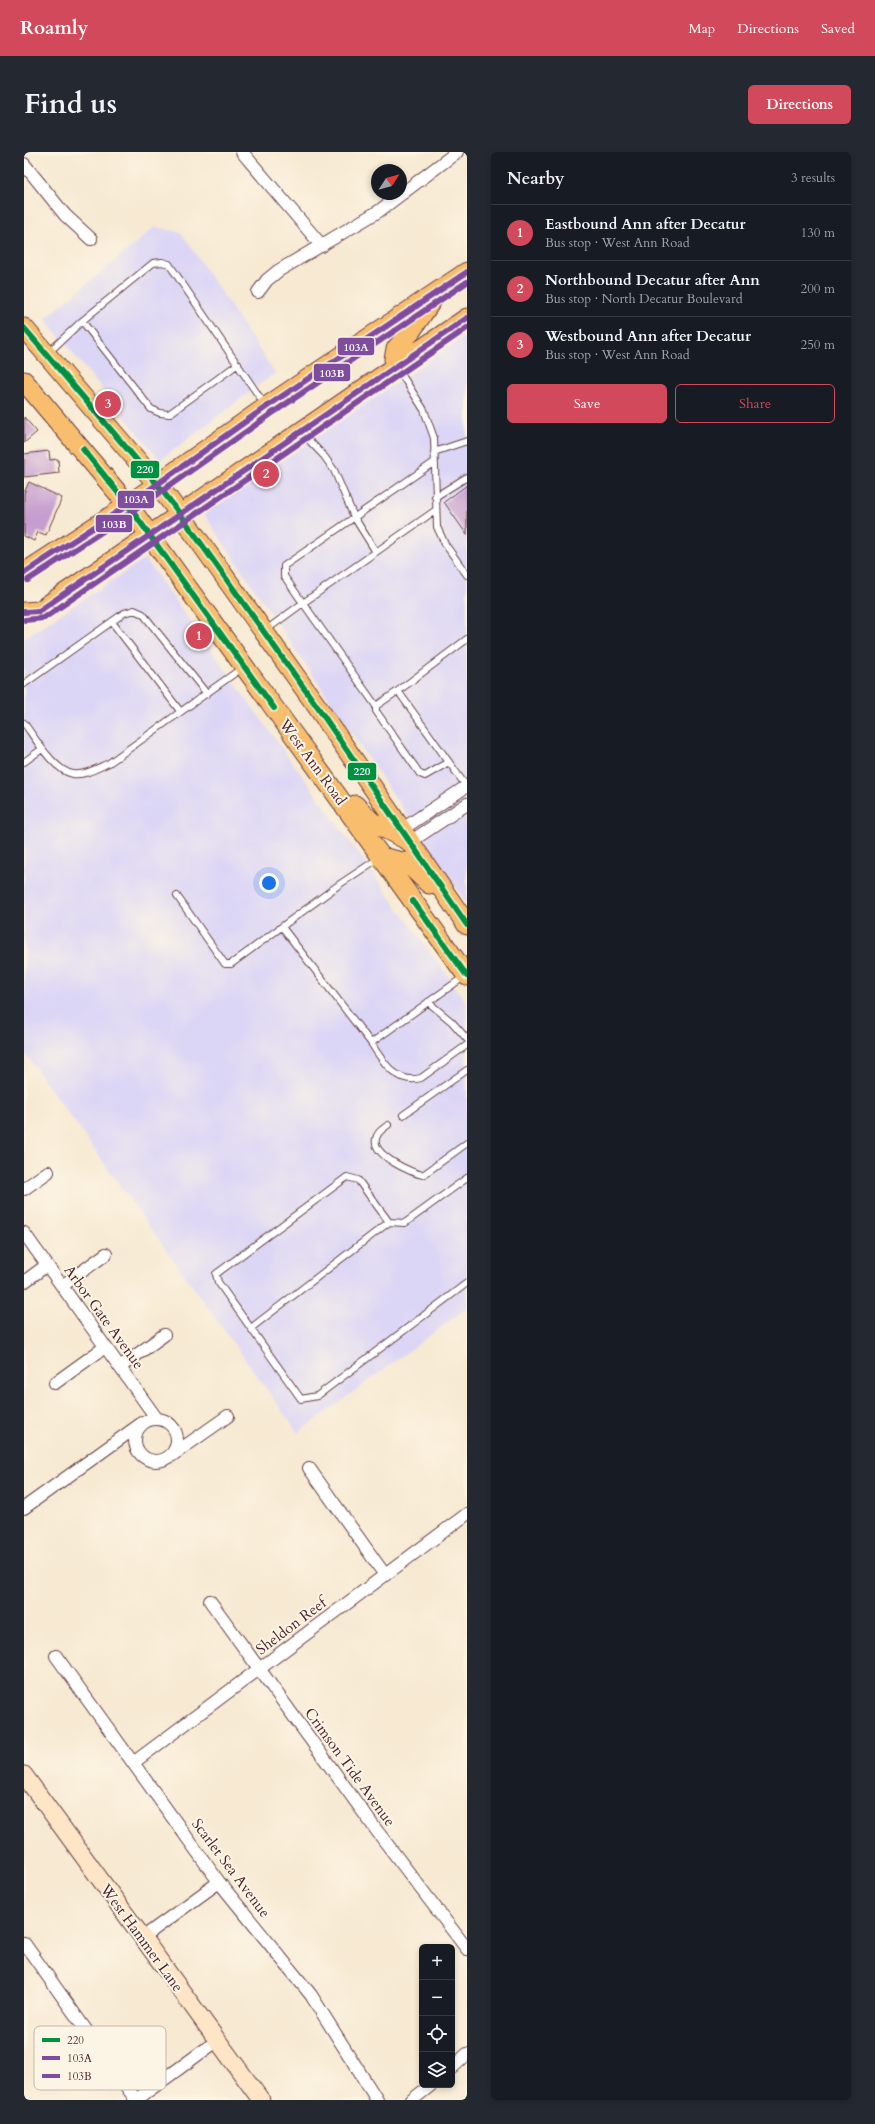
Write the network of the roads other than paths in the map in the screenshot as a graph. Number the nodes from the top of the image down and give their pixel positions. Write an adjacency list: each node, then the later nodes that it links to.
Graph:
1 (242, 152): 5 (street)
2 (457, 152): 5 (street)
3 (24, 164): 4 (street)
4 (91, 239)
5 (322, 246): 8 (street)
6 (467, 272): 7 (main road)
7 (439, 291): 14 (main road); 16 (main road)
8 (258, 292)
9 (467, 318): 14 (main road)
10 (82, 321): 12 (lane); 13 (lane); 13 (lane)
11 (24, 328): 12 (main road)
12 (47, 354): 22 (main road)
13 (238, 364): 16 (lane)
14 (397, 367): 17 (main road); 19 (lane)
15 (24, 381): 24 (main road, West Ann Road)
16 (266, 407): 22 (main road)
17 (302, 432): 26 (main road); 27 (lane)
18 (467, 441): 19 (lane)
19 (434, 452): 20 (lane)
20 (433, 463): 23 (lane); 27 (lane)
21 (467, 477): 23 (lane)
22 (158, 485): 24 (main road); 26 (main road)
23 (435, 497): 25 (lane)
24 (128, 505): 28 (main road, West Ann Road); 30 (main road)
25 (436, 510): 29 (lane); 31 (lane)
26 (180, 514): 28 (main road); 35 (main road)
27 (354, 517): 29 (lane); 32 (lane)
28 (150, 535): 33 (main road); 37 (main road, West Ann Road)
29 (376, 552): 32 (lane)
30 (24, 573)
31 (467, 575)
32 (303, 603): 35 (lane); 41 (lane)
33 (24, 612)
34 (112, 622): 38 (lane); 40 (lane); 42 (lane)
35 (264, 631): 50 (main road)
36 (467, 639): 39 (lane)
37 (244, 666): 40 (lane); 47 (main road, West Ann Road)
38 (24, 684)
39 (398, 691): 41 (lane); 46 (lane)
40 (207, 694): 42 (lane)
41 (376, 706): 46 (lane)
42 (180, 711): 44 (lane)
43 (24, 723): 44 (lane)
44 (42, 749): 45 (lane)
45 (24, 762)
46 (449, 762): 48 (lane)
47 (318, 769): 50 (main road); 51 (main road, West Ann Road)
48 (467, 786): 50 (street)
49 (467, 804): 50 (street)
50 (406, 836): 53 (main road)
51 (381, 857): 53 (main road); 54 (lane); 55 (main road, West Ann Road)
52 (177, 896): 54 (lane)
53 (463, 919)
54 (282, 927): 58 (lane)
55 (467, 976): 56 (lane)
56 (428, 1002): 57 (lane); 58 (lane)
57 (467, 1039)
58 (371, 1044): 59 (lane)
59 (467, 1045)
60 (467, 1070): 61 (lane)
61 (403, 1115)
62 (388, 1125): 63 (lane)
63 (467, 1143)
64 (48, 1172): 66 (street)
65 (467, 1178): 67 (lane)
66 (24, 1189)
67 (390, 1222): 74 (lane); 74 (lane)
68 (24, 1234): 70 (street, Arbor Gate Avenue)
69 (106, 1254): 73 (street)
70 (47, 1265): 71 (street); 73 (street, Arbor Gate Avenue)
71 (24, 1282)
72 (467, 1283): 74 (lane)
73 (62, 1286): 76 (street, Arbor Gate Avenue)
74 (251, 1328)
75 (164, 1335): 77 (street)
76 (105, 1347): 77 (street, Arbor Gate Avenue); 78 (street)
77 (120, 1367): 80 (street, Arbor Gate Avenue)
78 (55, 1383)
79 (228, 1416): 82 (street)
80 (157, 1419): 81 (street); 82 (street)
81 (142, 1423): 82 (street); 84 (street)
82 (169, 1458)
83 (309, 1468): 86 (street)
84 (24, 1508)
85 (467, 1514): 86 (street, Sheldon Reef)
86 (385, 1575): 89 (street, Sheldon Reef)
87 (210, 1601): 89 (street, Crimson Tide Avenue)
88 (56, 1656): 90 (street, Scarlet Sea Avenue)
89 (260, 1669): 90 (street, Sheldon Reef); 95 (street, Crimson Tide Avenue)
90 (133, 1763): 92 (street, Scarlet Sea Avenue)
91 (24, 1775): 93 (street, West Hammer Lane)
92 (219, 1882): 93 (street); 106 (street, Scarlet Sea Avenue)
93 (142, 1938): 97 (street, West Hammer Lane)
94 (24, 1942): 96 (street)
95 (467, 1949)
96 (84, 2026)
97 (218, 2040): 100 (street); 105 (street, West Hammer Lane)
98 (467, 2054): 99 (street)
99 (455, 2065)
100 (166, 2078)
101 (427, 2088): 107 (street)
102 (129, 2090): 104 (street)
103 (150, 2090): 104 (street)
104 (136, 2100)
105 (261, 2100)
106 (377, 2100)
107 (412, 2100)

